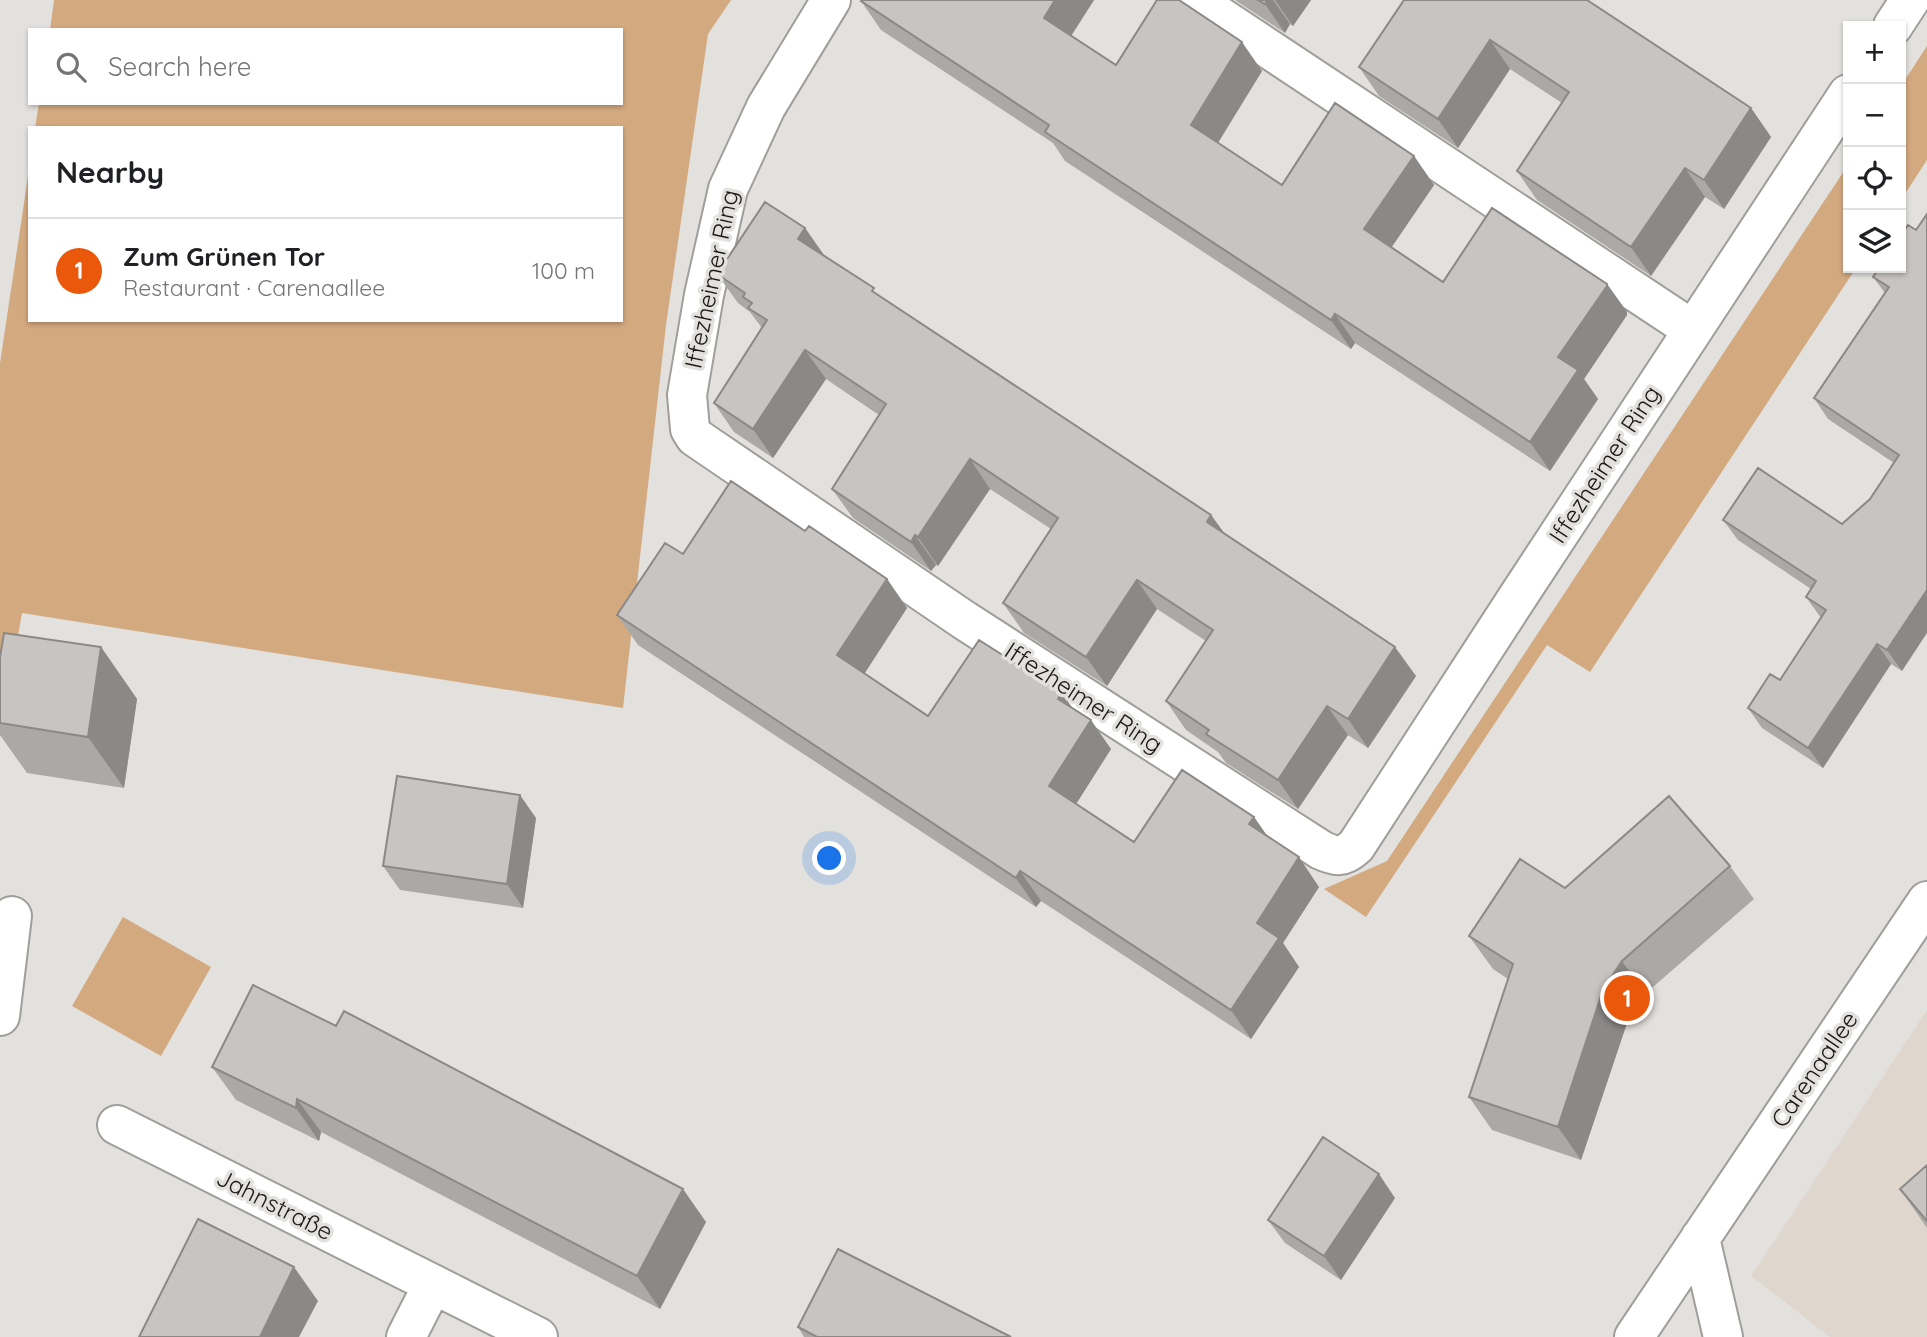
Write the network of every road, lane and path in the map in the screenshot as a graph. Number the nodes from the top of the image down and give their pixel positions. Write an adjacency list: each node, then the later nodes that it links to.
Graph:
1 (831, 0): 6 (street, Iffezheimer Ring)
2 (1195, 0): 6 (street)
3 (1910, 0): 4 (street)
4 (1896, 21)
5 (1843, 102): 6 (street, Iffezheimer Ring)
6 (1693, 330)
7 (1927, 901): 11 (street, Carenaallee)
8 (12, 916): 9 (street)
9 (0, 1016)
10 (117, 1125): 12 (street, Jahnstraße)
11 (1700, 1238): 15 (street, Carenaallee); 16 (street)
12 (433, 1284): 13 (street); 14 (street, Jahnstraße)
13 (406, 1337)
14 (538, 1337)
15 (1634, 1337)
16 (1723, 1337)

